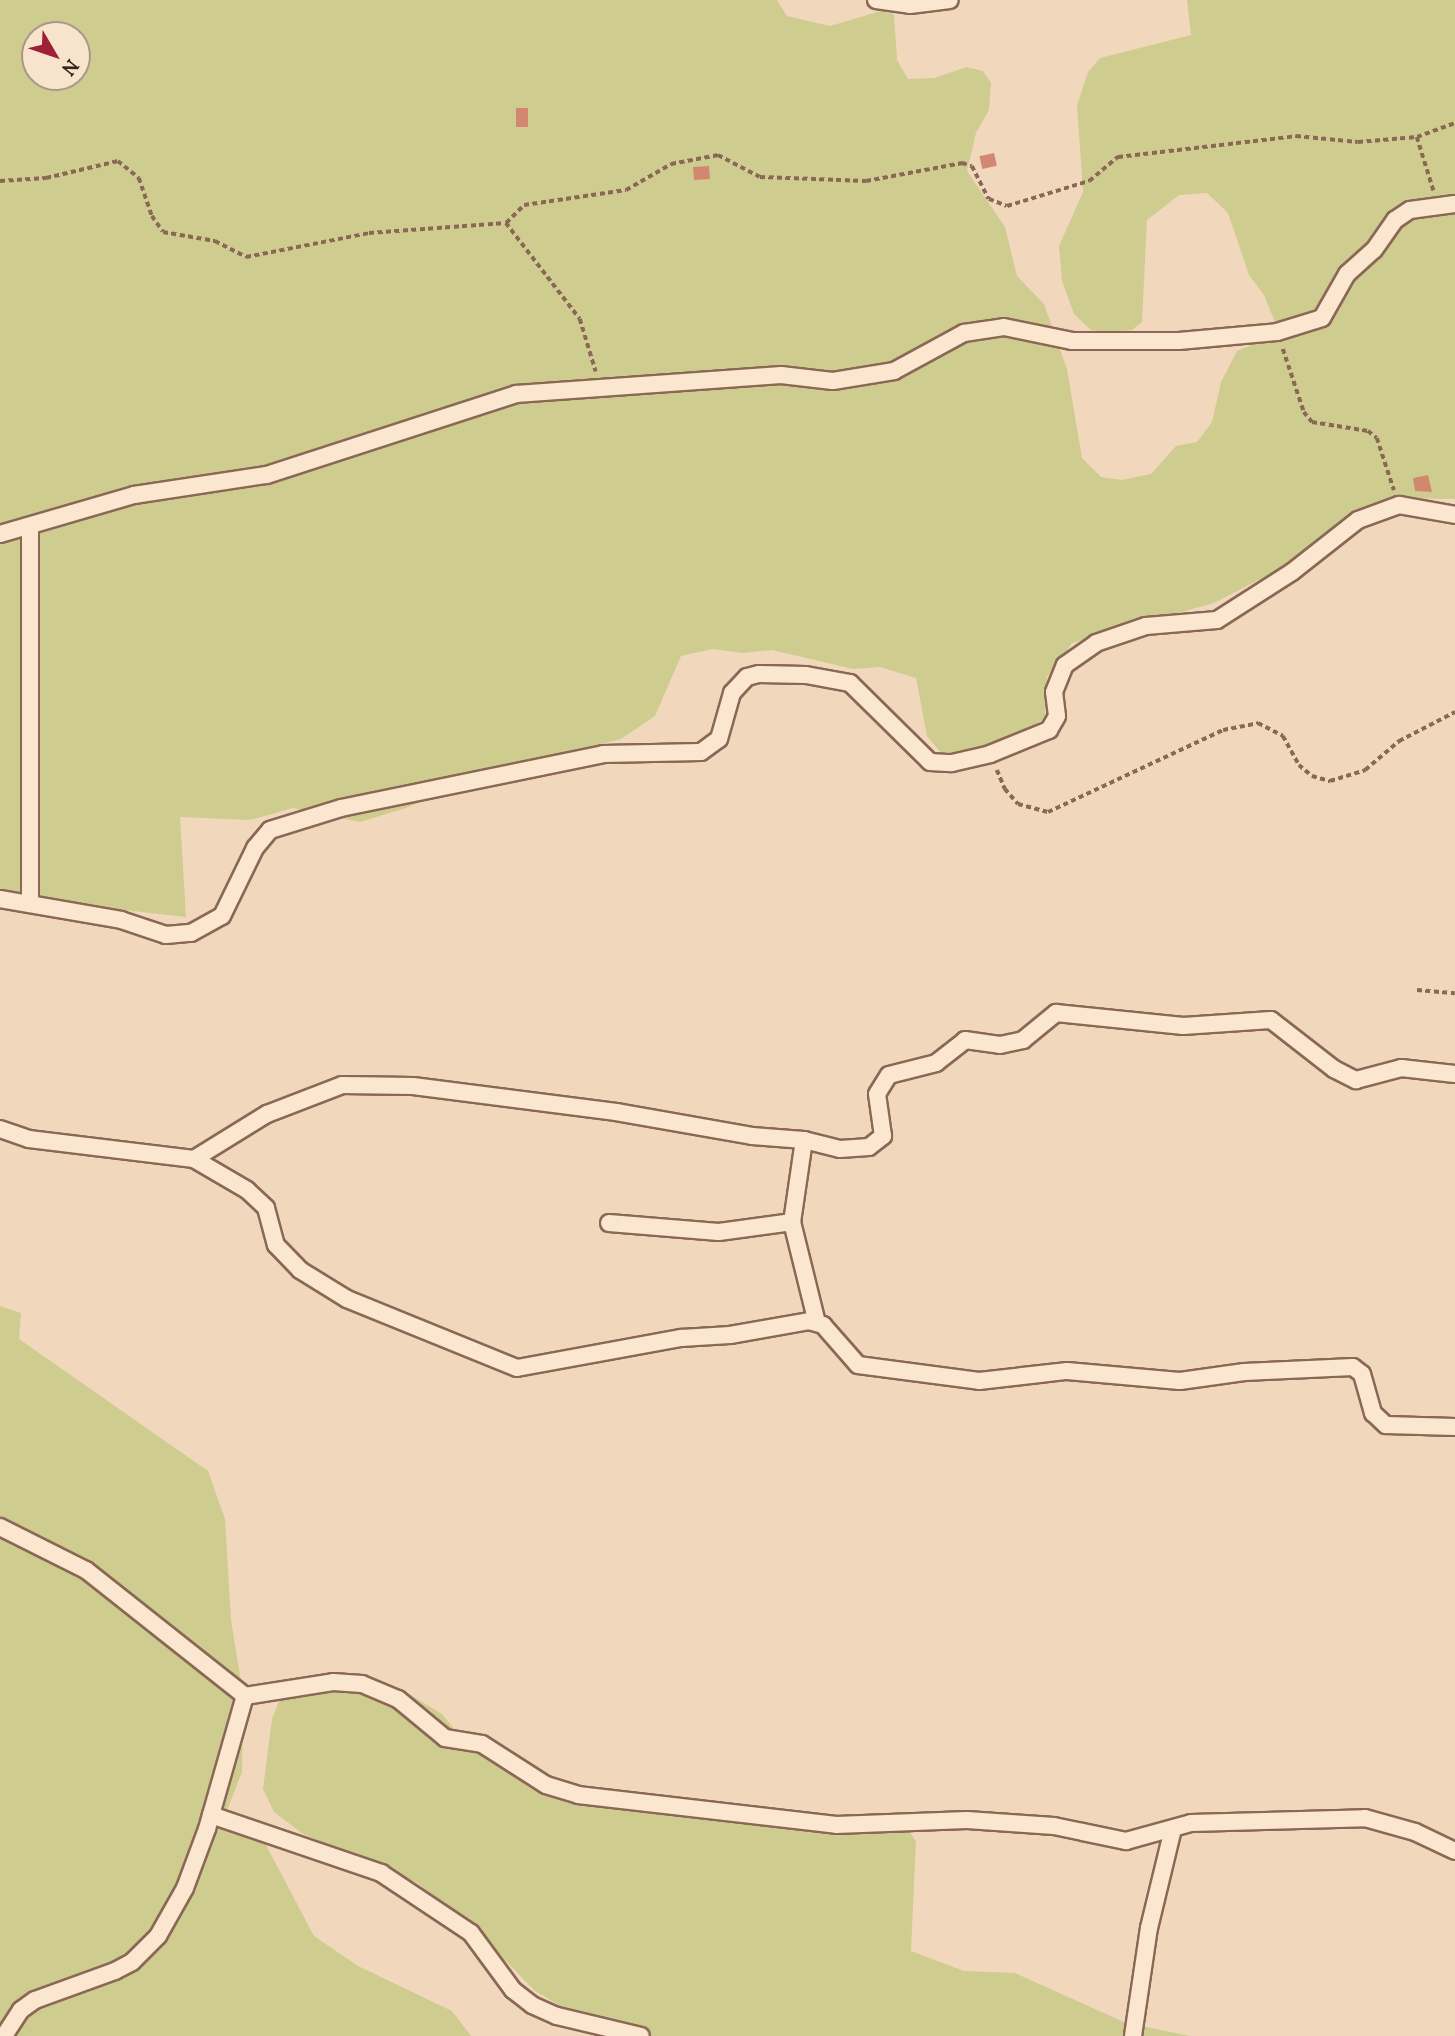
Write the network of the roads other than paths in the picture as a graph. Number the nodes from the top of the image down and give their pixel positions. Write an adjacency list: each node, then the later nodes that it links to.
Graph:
1 (876, 0): 2 (street)
2 (950, 0)
3 (1455, 204): 5 (street)
4 (1455, 515): 8 (street)
5 (30, 526): 6 (street); 8 (street)
6 (0, 534)
7 (0, 898): 8 (street)
8 (30, 904)
9 (1455, 1073): 11 (street)
10 (0, 1129): 12 (street)
11 (803, 1140): 12 (street); 13 (street)
12 (194, 1159): 15 (street)
13 (792, 1222): 14 (street); 15 (street)
14 (609, 1223)
15 (817, 1323): 16 (street)
16 (1455, 1427)
17 (0, 1527): 18 (street)
18 (245, 1696): 19 (street); 20 (street)
19 (209, 1822): 22 (street); 23 (street)
20 (1173, 1829): 21 (street); 24 (street)
21 (1455, 1851)
22 (4, 2036)
23 (640, 2036)
24 (1133, 2036)

